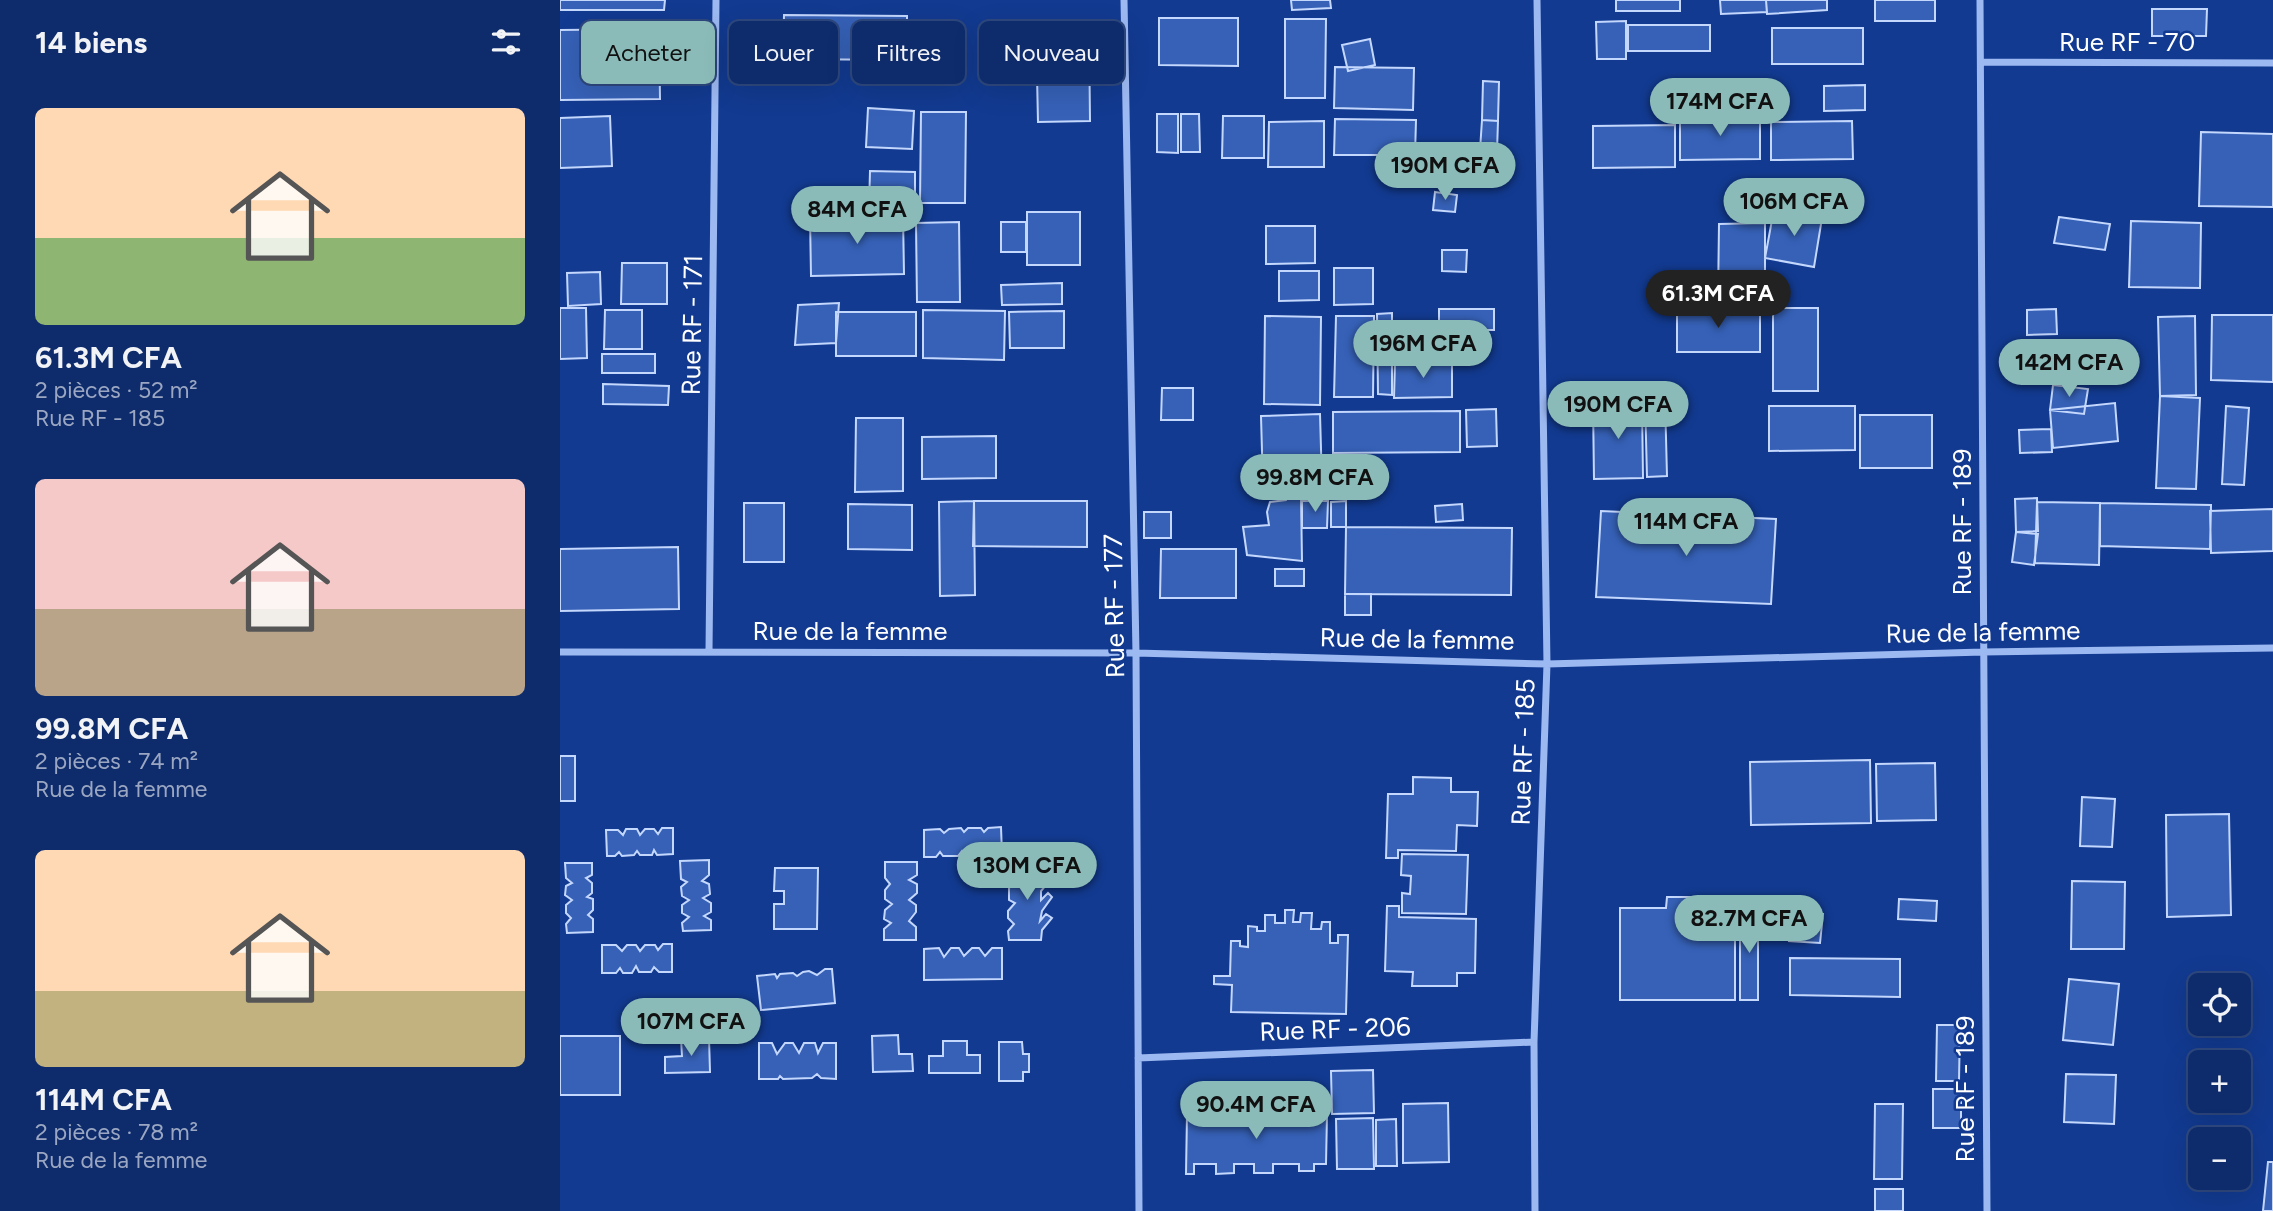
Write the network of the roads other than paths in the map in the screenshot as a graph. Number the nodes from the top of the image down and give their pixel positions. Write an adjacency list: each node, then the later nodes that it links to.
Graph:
1 (716, 0): 8 (street, Rue RF - 171)
2 (1124, 0): 11 (street, Rue RF - 177)
3 (1537, 0): 12 (street, Rue RF - 185)
4 (1980, 0): 5 (street, Rue RF - 189)
5 (1981, 62): 6 (street, Rue RF - 70); 10 (street, Rue RF - 189)
6 (2273, 63)
7 (2273, 648): 10 (street, Rue de la femme)
8 (709, 651): 9 (street, Rue de la femme); 11 (street, Rue de la femme)
9 (560, 652)
10 (1983, 652): 12 (street, Rue de la femme); 17 (street, Rue RF - 189)
11 (1136, 653): 12 (street, Rue de la femme); 14 (street, Rue RF - 177)
12 (1547, 664): 13 (street, Rue RF - 185)
13 (1534, 1042): 14 (street, Rue RF - 206); 16 (street, Rue RF - 185)
14 (1138, 1058): 15 (street, Rue RF - 177)
15 (1139, 1211)
16 (1535, 1211)
17 (1987, 1211)

